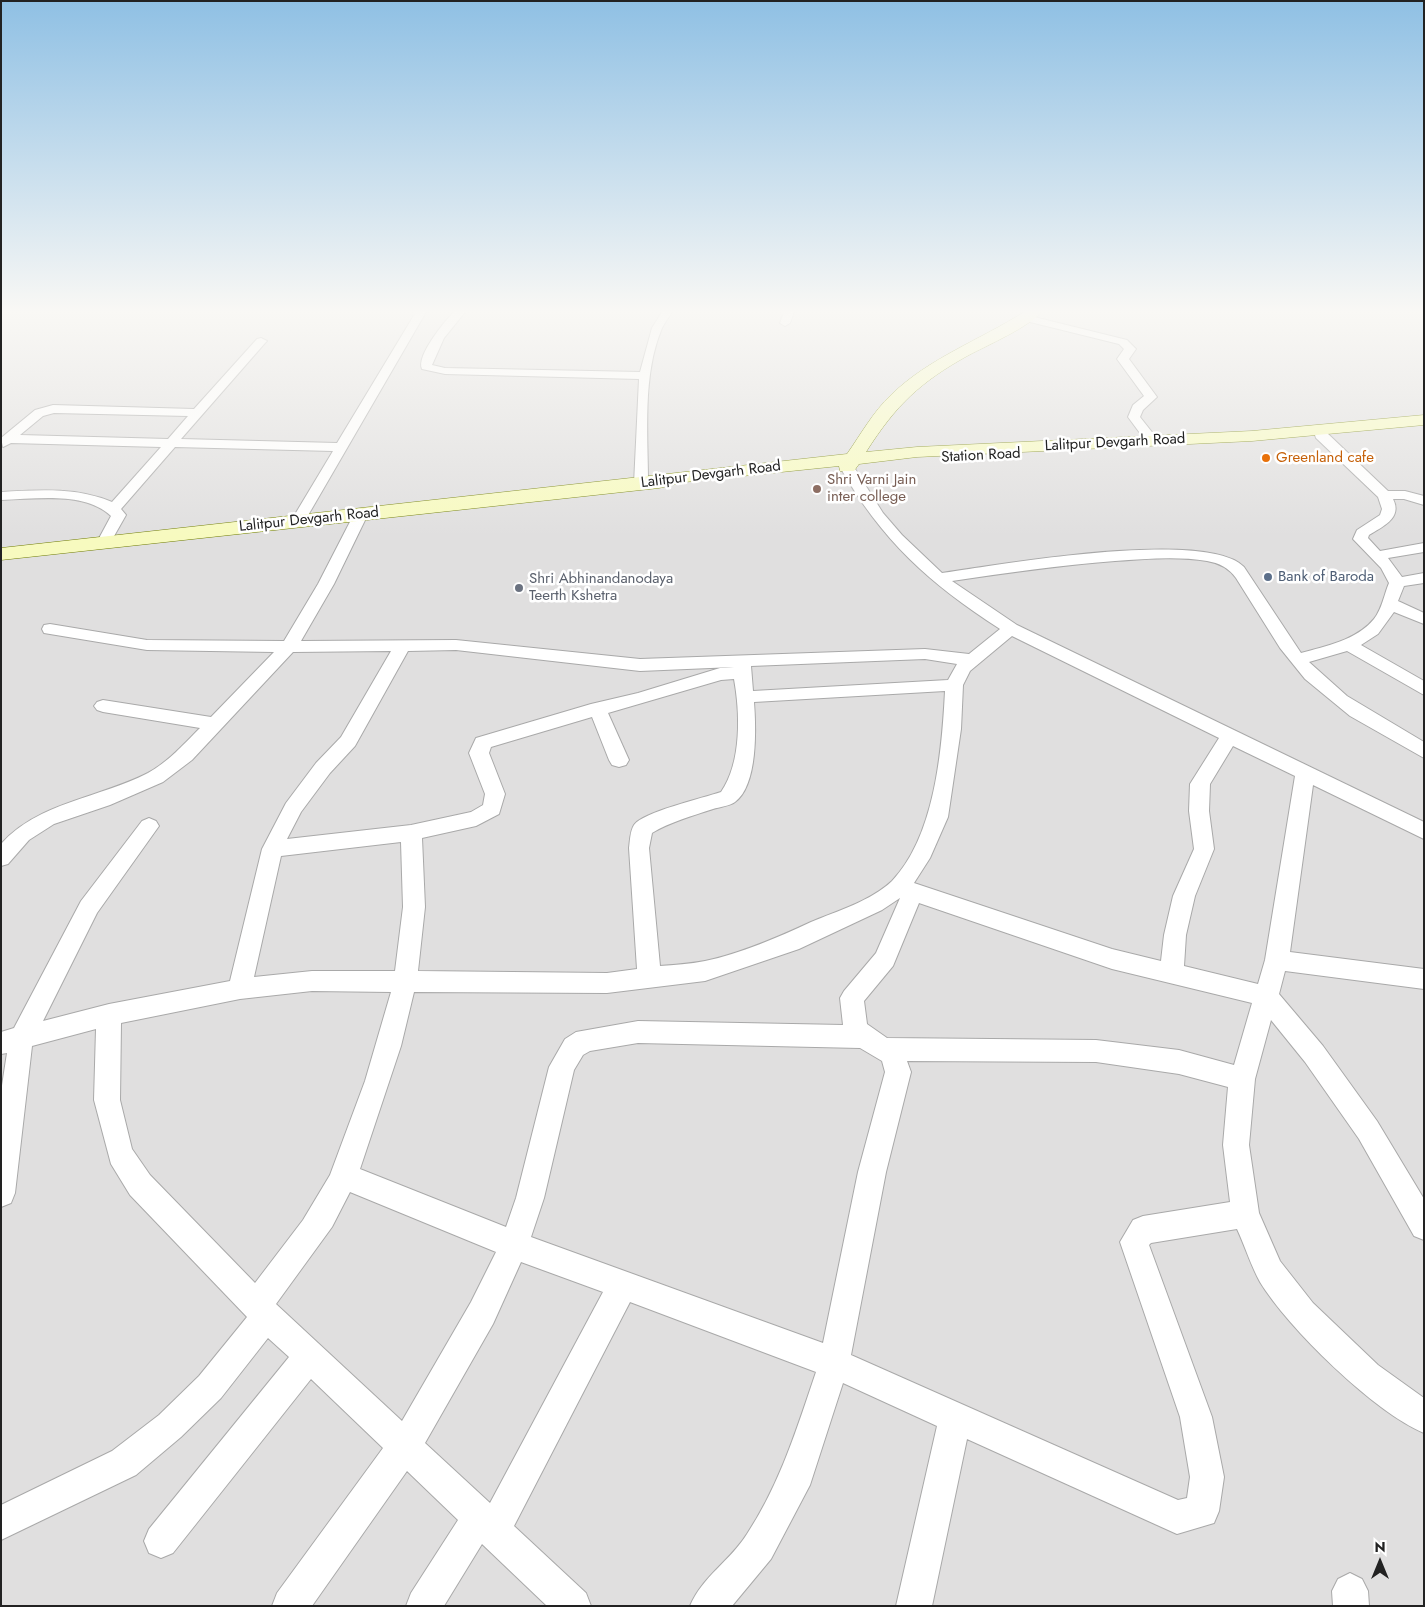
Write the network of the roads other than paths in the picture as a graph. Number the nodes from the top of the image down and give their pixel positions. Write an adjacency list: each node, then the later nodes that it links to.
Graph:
1 (220, 387): 6 (street)
2 (377, 387): 14 (street)
3 (646, 387): 17 (street)
4 (911, 387): 9 (main road)
5 (1144, 387): 11 (street)
6 (197, 413): 12 (street); 13 (street)
7 (1424, 420): 11 (main road, Lalitpur Devgarh Road)
8 (1424, 425): 10 (main road, Station Road)
9 (872, 428): 15 (main road); 16 (main road)
10 (1321, 436): 15 (main road, Station Road); 18 (street)
11 (1153, 441): 15 (main road, Lalitpur Devgarh Road)
12 (4, 442): 13 (street)
13 (169, 444): 14 (street); 21 (street)
14 (342, 447): 23 (street)
15 (923, 456): 16 (main road, Station Road)
16 (850, 463): 17 (main road, Station Road); 28 (street)
17 (650, 483): 22 (main road, Lalitpur Devgarh Road)
18 (1384, 495): 20 (street); 27 (street)
19 (1, 496): 21 (street)
20 (1424, 501)
21 (114, 508): 24 (street)
22 (361, 514): 23 (main road, Lalitpur Devgarh Road); 37 (street)
23 (298, 521): 24 (main road, Lalitpur Devgarh Road)
24 (104, 542): 26 (main road, Lalitpur Devgarh Road)
25 (1424, 547): 27 (street)
26 (1, 554)
27 (1376, 556): 30 (street)
28 (936, 578): 34 (street); 39 (street)
29 (1424, 578): 30 (street)
30 (1398, 583): 31 (street)
31 (1389, 603): 32 (street); 36 (street)
32 (1424, 619)
33 (50, 629): 37 (street)
34 (1011, 629): 38 (street); 47 (street)
35 (403, 644): 37 (street); 40 (street); 54 (street)
36 (1348, 644): 39 (street); 42 (street)
37 (289, 646): 46 (street)
38 (972, 660): 40 (street); 41 (street)
39 (1297, 660): 48 (street)
40 (742, 667): 43 (street); 45 (street)
41 (954, 685): 43 (street); 56 (street)
42 (1424, 689)
43 (744, 697): 59 (street)
44 (103, 706): 46 (street)
45 (596, 708): 49 (street); 53 (street)
46 (216, 724): 55 (street)
47 (1229, 737): 50 (street); 58 (street)
48 (1424, 751)
49 (620, 760)
50 (1305, 774): 52 (street); 57 (street)
51 (149, 826): 65 (street)
52 (1424, 831)
53 (411, 833): 54 (street); 61 (street)
54 (272, 849): 62 (street)
55 (1, 858)
56 (906, 889): 58 (street); 59 (street); 66 (street)
57 (1277, 960): 60 (street); 63 (street)
58 (1172, 974): 63 (street)
59 (649, 979): 61 (street)
60 (1424, 979)
61 (406, 982): 62 (street); 68 (street)
62 (240, 989): 64 (street)
63 (1266, 996): 67 (street); 71 (street)
64 (109, 1015): 65 (street); 74 (street)
65 (11, 1041): 69 (street)
66 (873, 1043): 67 (street); 72 (street); 76 (street)
67 (1242, 1078): 70 (street)
68 (343, 1176): 72 (street); 74 (street)
69 (1, 1193)
70 (1245, 1214): 77 (street); 78 (street)
71 (1424, 1226)
72 (514, 1246): 73 (street); 79 (street)
73 (623, 1285): 76 (street); 81 (street)
74 (262, 1310): 75 (street); 80 (street)
75 (310, 1356): 79 (street); 82 (street)
76 (834, 1363): 77 (street); 86 (street)
77 (955, 1418): 87 (street)
78 (1424, 1418)
79 (405, 1446): 81 (street); 83 (street)
80 (1, 1523)
81 (487, 1523): 84 (street); 85 (street)
82 (161, 1541)
83 (290, 1606)
84 (424, 1606)
85 (572, 1606)
86 (708, 1606)
87 (914, 1606)

